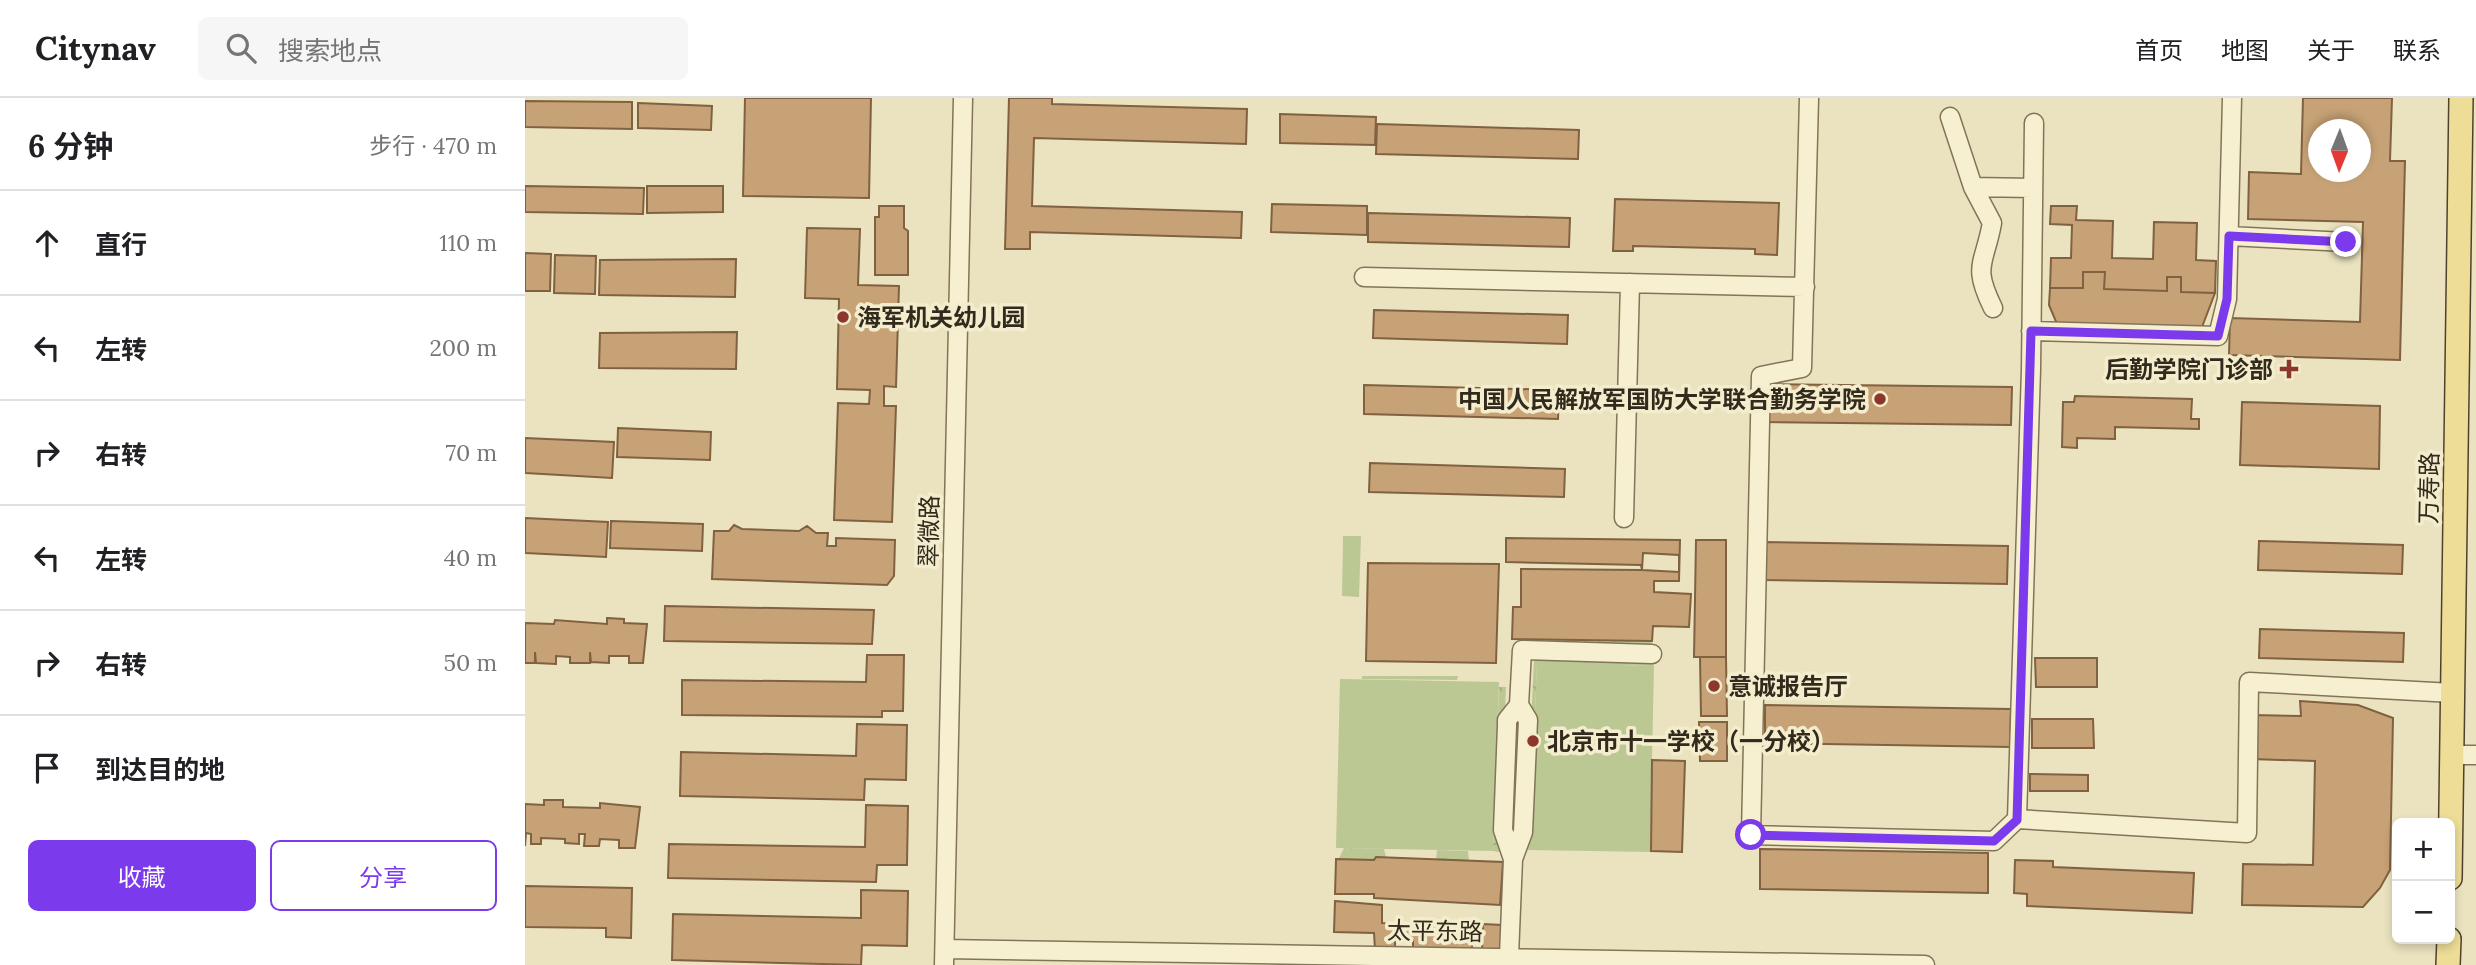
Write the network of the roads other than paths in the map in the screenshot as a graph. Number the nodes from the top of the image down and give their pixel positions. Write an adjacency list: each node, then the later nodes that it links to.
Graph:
1 (963, 98): 25 (street, 翠微路)
2 (1809, 98): 13 (street)
3 (2232, 98): 9 (street)
4 (2461, 98): 18 (main road, 万寿路)
5 (1950, 117): 7 (street)
6 (2034, 123): 8 (street)
7 (1973, 187): 8 (street); 14 (street)
8 (2033, 188): 15 (street)
9 (2229, 236): 10 (street); 15 (street)
10 (2346, 242)
11 (1364, 277): 12 (street)
12 (1630, 283): 13 (street); 16 (street)
13 (1805, 287): 22 (street)
14 (1993, 308)
15 (2031, 331): 22 (street)
16 (1624, 518)
17 (1652, 654): 24 (street)
18 (2453, 693): 19 (main road, 万寿路); 22 (street)
19 (2452, 755): 20 (street); 21 (main road, 万寿路)
20 (2476, 755)
21 (2451, 818)
22 (2017, 820)
23 (2449, 944): 28 (main road)
24 (1509, 956): 26 (street, 太平东路); 27 (street, 太平东路)
25 (945, 957): 26 (street, 太平东路)
26 (1325, 959)
27 (1925, 965)
28 (2448, 965)

